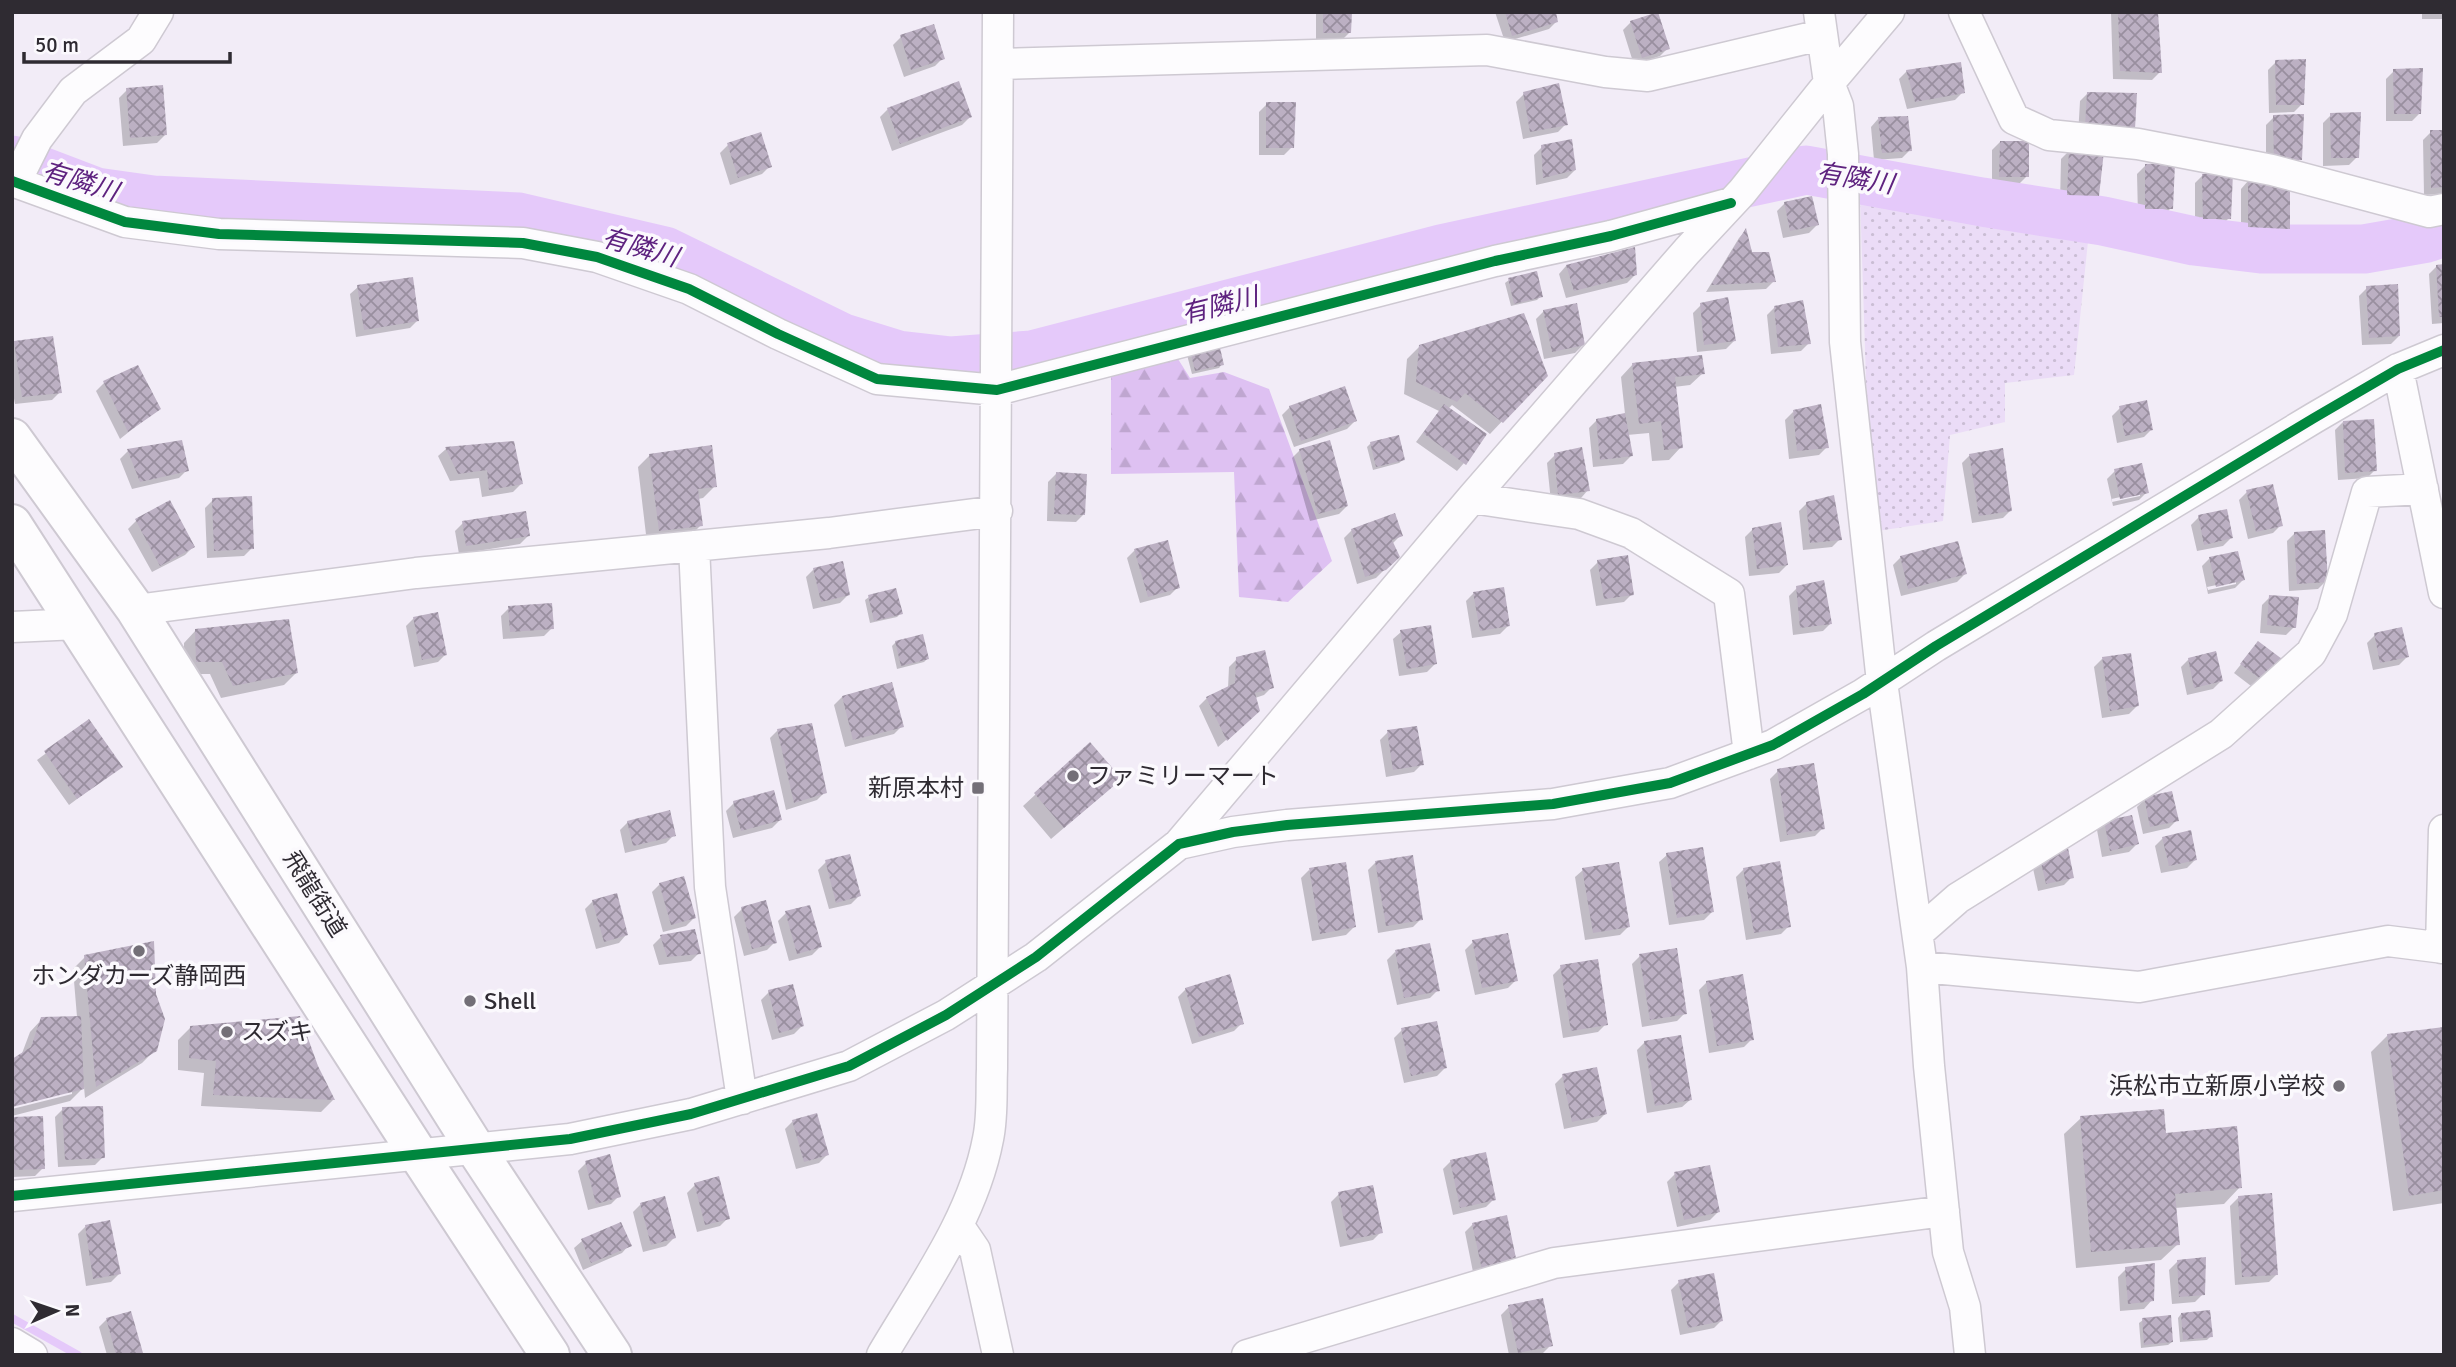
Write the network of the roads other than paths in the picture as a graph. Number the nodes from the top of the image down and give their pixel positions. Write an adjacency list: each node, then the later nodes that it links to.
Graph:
1 (158, 12): 8 (street)
2 (998, 12): 6 (street)
3 (1889, 12): 7 (street)
4 (1964, 12): 10 (street)
5 (1820, 24): 6 (street); 7 (street)
6 (998, 64): 13 (street)
7 (1829, 83): 9 (street); 24 (street)
8 (14, 178): 13 (street)
9 (1736, 198): 13 (street); 16 (street)
10 (2444, 209)
11 (2444, 350): 12 (street)
12 (2398, 369): 15 (street); 24 (street)
13 (997, 384): 17 (street)
14 (12, 438): 21 (highway, 飛龍街道)
15 (2423, 489): 20 (street); 28 (street)
16 (1472, 498): 25 (street); 27 (street)
17 (997, 511): 19 (street); 31 (street)
18 (12, 524): 22 (highway)
19 (694, 546): 21 (street); 32 (street)
20 (2444, 593)
21 (136, 610): 33 (highway, 飛龍街道)
22 (78, 624): 23 (street); 34 (highway)
23 (12, 627)
24 (1882, 682): 25 (street); 28 (street)
25 (1749, 754): 27 (street)
26 (2444, 830): 29 (street)
27 (1180, 844): 31 (street)
28 (1918, 933): 30 (street)
29 (2443, 948): 30 (street)
30 (1923, 967): 36 (street)
31 (993, 986): 32 (street); 37 (street)
32 (742, 1099): 33 (street)
33 (475, 1148): 34 (street); 41 (highway, 飛龍街道)
34 (418, 1154): 35 (street); 40 (highway)
35 (12, 1196)
36 (1944, 1211): 44 (street); 45 (street)
37 (958, 1225): 42 (street); 43 (street)
38 (12, 1343): 39 (street)
39 (32, 1355)
40 (550, 1355)
41 (612, 1355)
42 (882, 1355)
43 (998, 1355)
44 (1247, 1355)
45 (1970, 1355)

